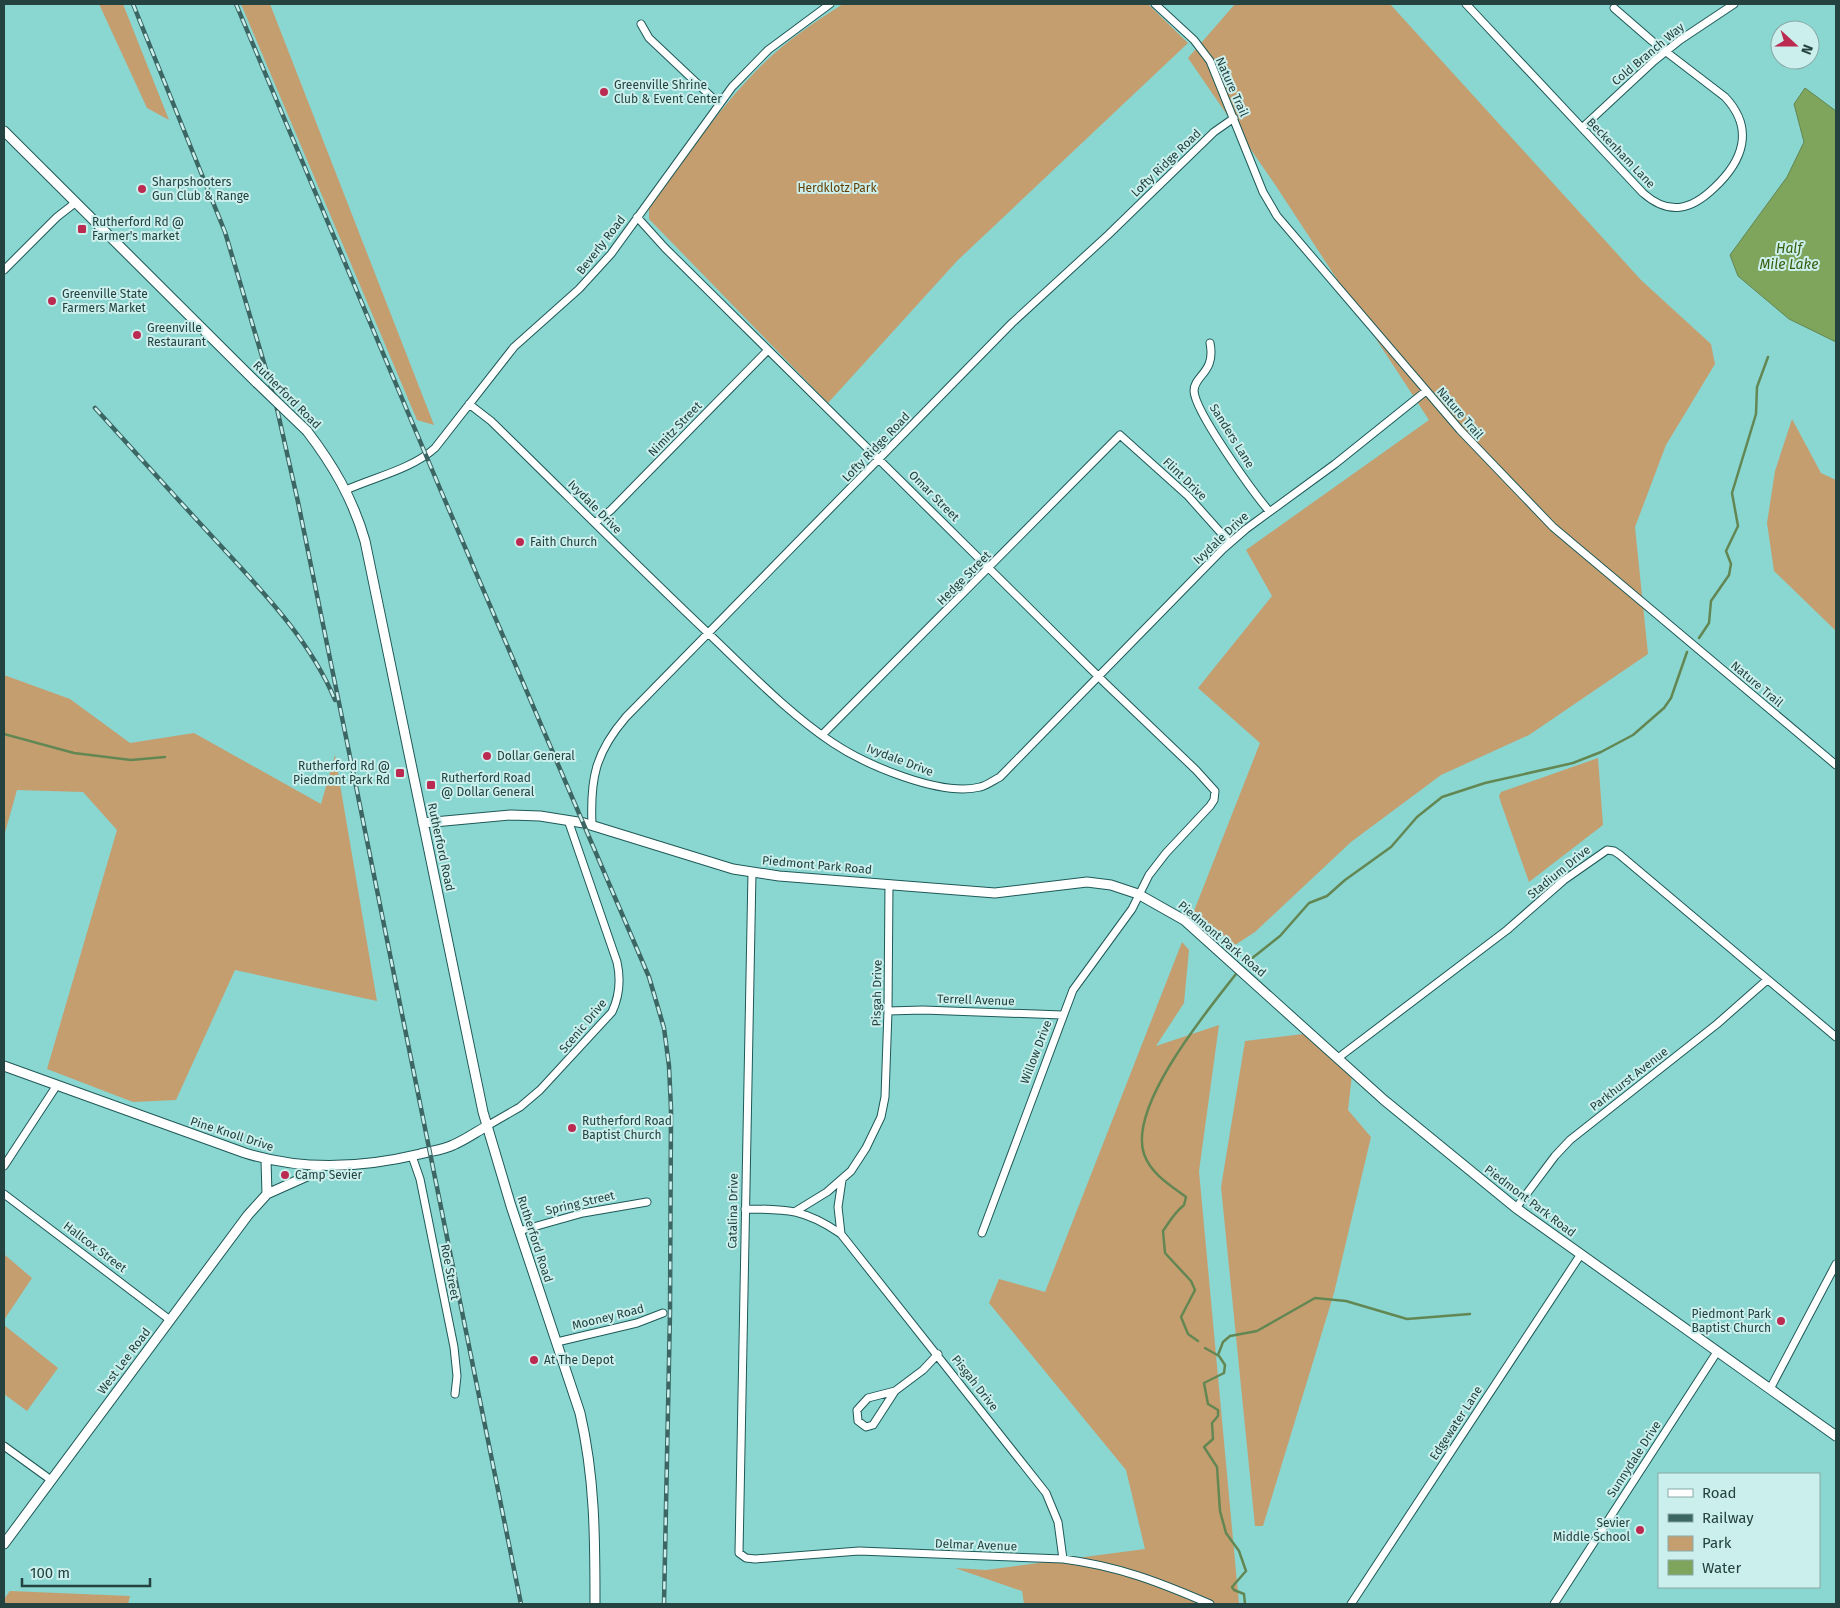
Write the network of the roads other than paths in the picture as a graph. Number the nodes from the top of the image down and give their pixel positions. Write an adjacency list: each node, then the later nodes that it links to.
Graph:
1 (830, 4): 8 (street, Beverly Road)
2 (1155, 4): 9 (street, Nature Trail)
3 (1734, 4): 7 (street, Cold Branch Way)
4 (1468, 5): 10 (street, Beckenham Lane)
5 (1614, 8): 7 (street, Beckenham Lane)
6 (641, 24): 8 (street)
7 (1666, 52): 10 (street, Cold Branch Way); 10 (street, Beckenham Lane)
8 (719, 104): 13 (street, Beverly Road)
9 (1234, 118): 17 (street, Nature Trail); 20 (street, Lofty Ridge Road)
10 (1582, 128)
11 (4, 131): 12 (street, Rutherford Road)
12 (76, 203): 14 (street); 21 (street, Rutherford Road, bridge)
13 (637, 217): 16 (street, Omar Street); 18 (street, Beverly Road)
14 (4, 270)
15 (1210, 343): 22 (street, Sanders Lane)
16 (768, 350): 20 (street, Omar Street); 23 (street, Nimitz Street)
17 (1426, 391): 22 (street, Ivydale Drive); 29 (street, Nature Trail)
18 (470, 404): 21 (street, Beverly Road); 23 (street, Ivydale Drive)
19 (1120, 435): 24 (street, Flint Drive); 25 (street, Hedge Street)
20 (880, 459): 25 (street, Omar Street); 26 (street, Lofty Ridge Road)
21 (346, 490): 32 (street, Rutherford Road)
22 (1269, 511): 24 (street, Ivydale Drive)
23 (596, 523): 26 (street, Ivydale Drive)
24 (1230, 543): 27 (street, Ivydale Drive)
25 (990, 568): 27 (street, Omar Street); 28 (street, Hedge Street)
26 (708, 634): 28 (street, Ivydale Drive); 33 (street, Lofty Ridge Road)
27 (1098, 676): 28 (street, Ivydale Drive); 30 (street, Omar Street)
28 (822, 735)
29 (1836, 765)
30 (1215, 791): 36 (street, Willow Drive)
31 (568, 820): 32 (street, Piedmont Park Road); 33 (street, Piedmont Park Road); 44 (street, Scenic Drive)
32 (423, 823): 44 (street, Rutherford Road)
33 (592, 826): 34 (street, Piedmont Park Road)
34 (752, 872): 35 (street, Piedmont Park Road); 54 (street, Catalina Drive)
35 (889, 884): 36 (street, Piedmont Park Road); 38 (street, Pisgah Drive)
36 (1138, 894): 39 (street, Willow Drive); 41 (street, Piedmont Park Road)
37 (1767, 980): 40 (street, Stadium Drive); 41 (street, Stadium Drive); 53 (street, Parkhurst Avenue)
38 (888, 1010): 39 (street, Terrell Avenue); 49 (street, Pisgah Drive)
39 (1062, 1015): 57 (street, Willow Drive)
40 (1836, 1038)
41 (1338, 1058): 53 (street, Piedmont Park Road)
42 (4, 1066): 43 (street, Pine Knoll Drive)
43 (57, 1085): 46 (street, Pine Knoll Drive); 47 (street)
44 (487, 1126): 45 (street, Pine Knoll Drive); 56 (street, Rutherford Road)
45 (412, 1156): 48 (street, Pine Knoll Drive); 68 (street, Roe Street)
46 (266, 1160): 48 (street, Pine Knoll Drive); 51 (street)
47 (4, 1166)
48 (319, 1166): 51 (street, West Lee Road)
49 (842, 1180): 55 (street, Pisgah Drive); 58 (street, Pisgah Drive)
50 (4, 1194): 62 (street, Hallcox Street)
51 (267, 1194): 62 (street, West Lee Road)
52 (647, 1202): 56 (street, Spring Street)
53 (1516, 1208): 59 (street, Piedmont Park Road)
54 (745, 1209): 55 (street, Pisgah Drive); 73 (street, Catalina Drive)
55 (796, 1211): 58 (street, Pisgah Drive)
56 (519, 1231): 63 (street, Rutherford Road)
57 (982, 1233)
58 (841, 1234): 65 (street, Pisgah Drive)
59 (1581, 1254): 64 (street, Piedmont Park Road); 77 (street, Edgewater Lane)
60 (1836, 1264): 66 (street)
61 (663, 1313): 63 (street, Mooney Road)
62 (170, 1320): 71 (street, West Lee Road)
63 (557, 1342): 75 (street, Rutherford Road)
64 (1717, 1352): 66 (street, Piedmont Park Road); 78 (street, Sunnydale Drive)
65 (938, 1354): 67 (street); 74 (street, Pisgah Drive)
66 (1770, 1390): 69 (street, Piedmont Park Road)
67 (895, 1392): 67 (street)
68 (455, 1394)
69 (1836, 1436)
70 (4, 1446): 71 (street)
71 (51, 1480): 72 (street, West Lee Road)
72 (4, 1544)
73 (738, 1550): 74 (street, Delmar Avenue)
74 (1063, 1559): 76 (street, Delmar Avenue)
75 (595, 1604)
76 (1210, 1604)
77 (1351, 1604)
78 (1554, 1604)

